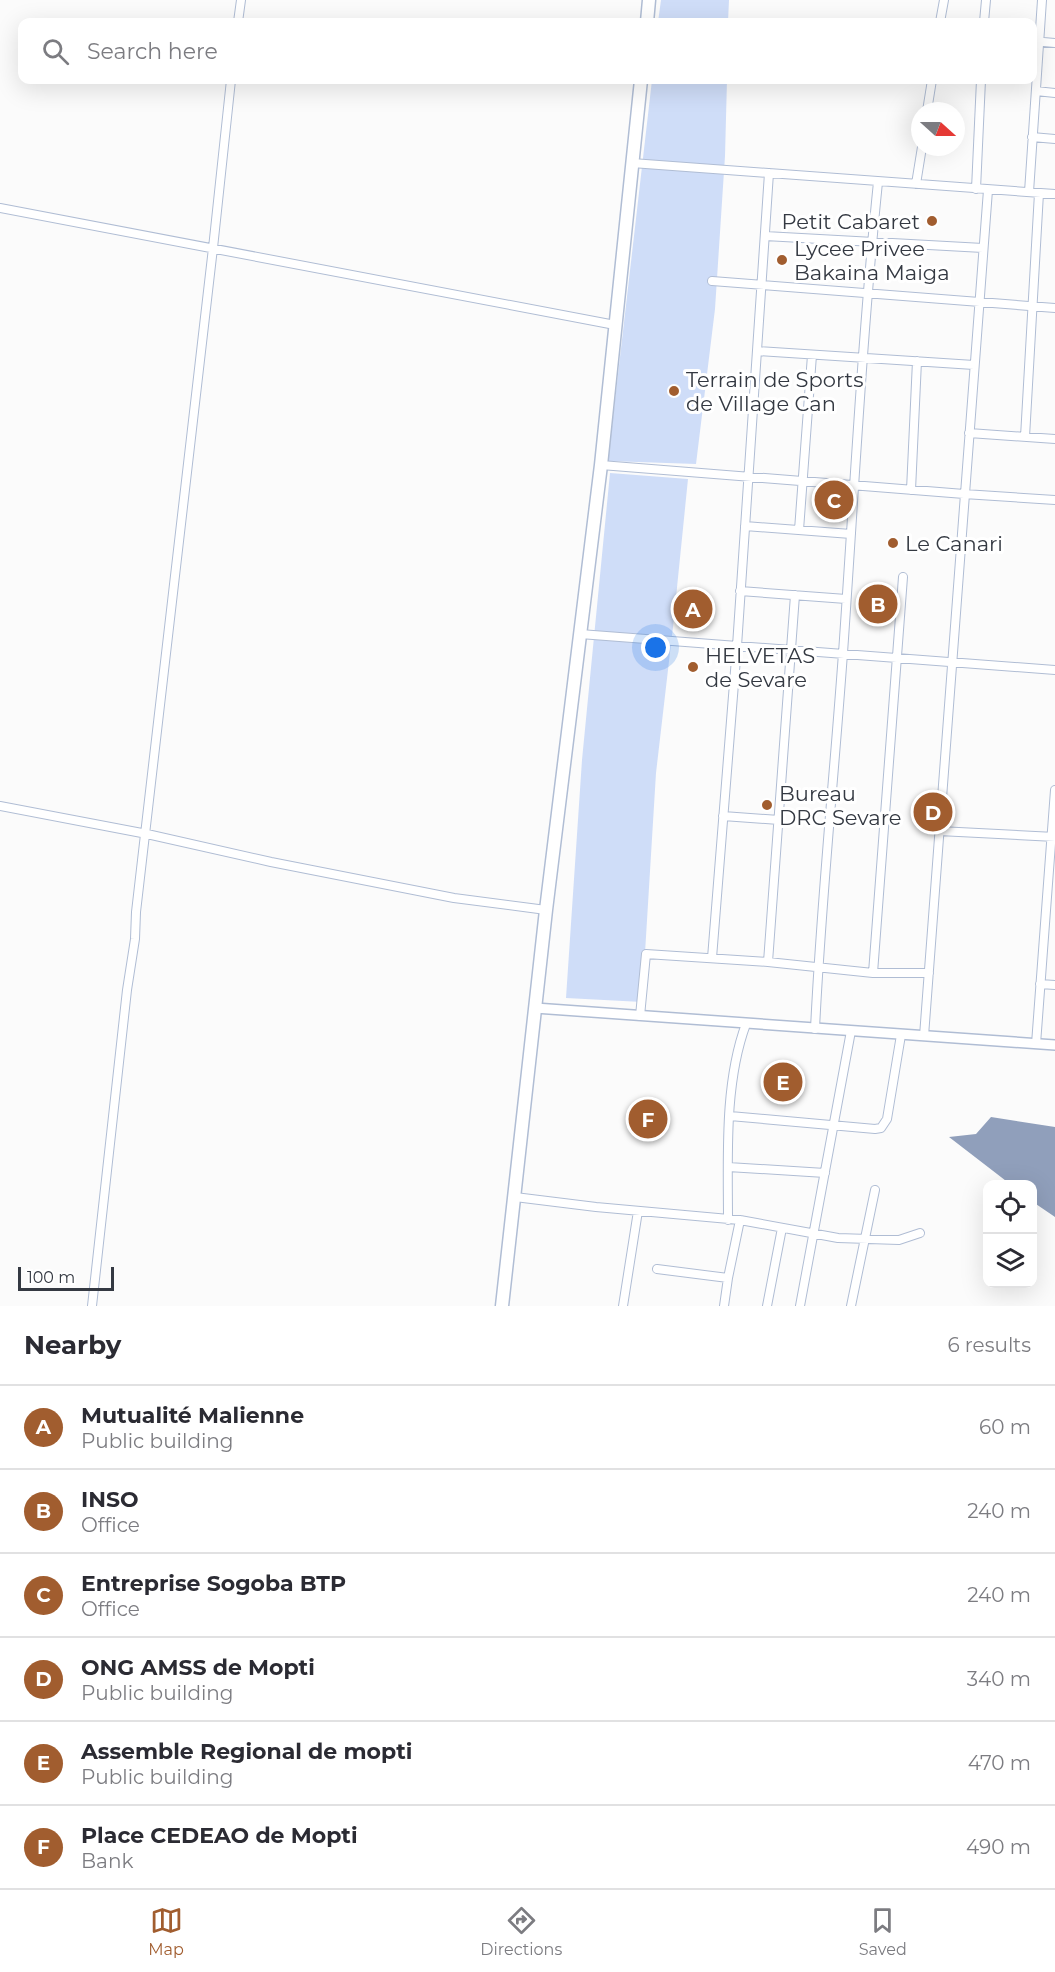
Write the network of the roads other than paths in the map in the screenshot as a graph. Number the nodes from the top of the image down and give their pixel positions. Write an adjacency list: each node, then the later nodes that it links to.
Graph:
1 (241, 0): 6 (street)
2 (649, 0): 7 (main road)
3 (944, 0): 8 (street)
4 (986, 0): 9 (street)
5 (1042, 0): 10 (street)
6 (239, 18)
7 (647, 18)
8 (941, 18)
9 (984, 18)
10 (1037, 34)
11 (1037, 41): 12 (street)
12 (1055, 43)
13 (231, 84): 36 (street)
14 (641, 84): 24 (main road)
15 (931, 84): 20 (street)
16 (981, 84): 28 (street)
17 (1036, 84): 18 (street)
18 (1036, 91): 19 (street); 21 (street)
19 (1055, 93)
20 (928, 102)
21 (1032, 137): 22 (street); 30 (street)
22 (1055, 139)
23 (921, 156): 27 (street)
24 (632, 163): 25 (street); 44 (main road)
25 (769, 173): 26 (street); 34 (street)
26 (878, 182): 27 (street); 35 (street)
27 (916, 184): 28 (street)
28 (976, 189): 29 (street)
29 (988, 190): 30 (street); 37 (street)
30 (1029, 192): 31 (street)
31 (1039, 193): 32 (street); 42 (street)
32 (1055, 194)
33 (0, 208): 36 (street)
34 (765, 236): 35 (street); 39 (street)
35 (872, 241): 37 (street); 40 (street)
36 (213, 248): 44 (street); 79 (street)
37 (983, 248): 41 (street)
38 (712, 281): 39 (street)
39 (761, 285): 40 (street); 45 (street)
40 (867, 292): 41 (street); 47 (street)
41 (979, 301): 42 (street); 49 (street)
42 (1032, 307): 43 (street); 51 (street)
43 (1055, 308)
44 (615, 325): 53 (main road)
45 (757, 351): 46 (street); 54 (street)
46 (812, 355): 47 (street); 55 (street)
47 (862, 359): 48 (street); 56 (street)
48 (917, 362): 49 (street); 57 (street)
49 (974, 365): 50 (street)
50 (969, 433): 51 (street); 58 (street)
51 (1025, 437): 52 (street)
52 (1055, 439)
53 (600, 465): 54 (street); 67 (main road)
54 (748, 476): 55 (street); 60 (street)
55 (802, 480): 56 (street); 61 (street)
56 (854, 484): 57 (street); 62 (street)
57 (910, 490): 58 (street)
58 (964, 494): 59 (street); 72 (street)
59 (1055, 500)
60 (745, 526): 61 (street); 64 (street)
61 (799, 530): 62 (street)
62 (851, 534): 66 (street)
63 (903, 577): 71 (street)
64 (740, 591): 65 (street); 68 (street)
65 (795, 595): 66 (street); 69 (street)
66 (846, 599): 70 (street)
67 (580, 634): 68 (street); 81 (main road)
68 (737, 646): 69 (street); 76 (street)
69 (791, 650): 70 (street); 77 (street)
70 (843, 655): 71 (street); 84 (street)
71 (896, 659): 72 (street); 85 (street)
72 (952, 663): 73 (street); 78 (street)
73 (1055, 670)
74 (1055, 790): 80 (street)
75 (0, 806): 79 (street)
76 (723, 816): 77 (street); 82 (street)
77 (778, 820): 83 (street)
78 (939, 831): 80 (street); 86 (street)
79 (147, 834): 81 (street); 113 (street)
80 (1053, 837): 87 (street)
81 (546, 910): 89 (main road)
82 (712, 958): 83 (street); 90 (street)
83 (768, 962): 84 (street)
84 (818, 966): 85 (street); 92 (street)
85 (873, 973): 86 (street)
86 (929, 973): 95 (street)
87 (1040, 984): 88 (street); 96 (street)
88 (1055, 985)
89 (535, 1008): 90 (street); 103 (main road)
90 (640, 1016): 91 (street)
91 (746, 1024): 92 (street); 98 (street)
92 (815, 1029): 93 (street)
93 (851, 1031): 94 (street); 99 (street)
94 (901, 1035): 95 (street); 99 (street)
95 (924, 1036): 96 (street)
96 (1036, 1044): 97 (street)
97 (1055, 1045)
98 (730, 1116): 99 (street); 100 (street)
99 (834, 1125): 101 (street)
100 (728, 1167): 101 (street); 105 (street)
101 (825, 1173): 109 (street)
102 (875, 1190): 110 (street)
103 (515, 1197): 104 (street); 114 (main road)
104 (638, 1211): 105 (street); 115 (street)
105 (728, 1220): 106 (street)
106 (740, 1220): 107 (street); 112 (street)
107 (782, 1228): 109 (street); 117 (street)
108 (920, 1233): 110 (street)
109 (814, 1234): 110 (street); 118 (street)
110 (865, 1239): 119 (street)
111 (657, 1269): 112 (street)
112 (728, 1278): 116 (street)
113 (92, 1306)
114 (502, 1306)
115 (623, 1306)
116 (724, 1306)
117 (767, 1306)
118 (800, 1306)
119 (851, 1306)

